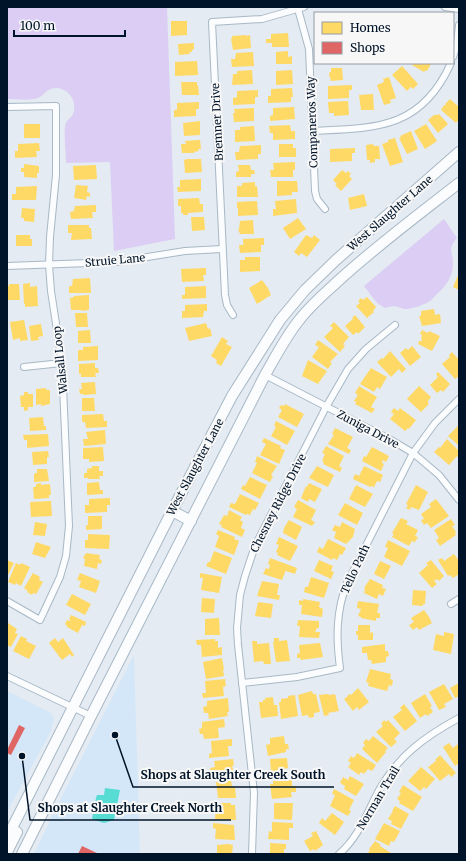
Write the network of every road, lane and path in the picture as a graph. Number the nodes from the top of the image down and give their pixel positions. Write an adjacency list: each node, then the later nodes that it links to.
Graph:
1 (445, 7): 3 (street)
2 (301, 8): 8 (street, Companeros Way); 13 (street, Bremner Drive)
3 (459, 9)
4 (459, 25): 5 (street)
5 (454, 54)
6 (450, 64): 8 (street)
7 (7, 108): 15 (street, Walsall Loop)
8 (312, 131): 11 (street, Companeros Way)
9 (459, 152): 12 (main road, West Slaughter Lane)
10 (459, 183): 14 (main road, West Slaughter Lane)
11 (326, 209)
12 (364, 235): 14 (main road); 26 (main road, West Slaughter Lane)
13 (222, 249): 15 (street, Struie Lane); 17 (street, Bremner Drive)
14 (374, 249): 21 (main road, West Slaughter Lane)
15 (49, 265): 16 (street, Struie Lane); 19 (street, Walsall Loop)
16 (7, 266)
17 (233, 315)
18 (395, 326): 23 (street, Chesney Ridge Drive)
19 (62, 363): 20 (street); 29 (street, Walsall Loop)
20 (24, 367)
21 (265, 375): 23 (street, Zuniga Drive); 27 (main road, West Slaughter Lane)
22 (459, 400): 24 (street, Tello Path)
23 (326, 407): 24 (street, Zuniga Drive); 32 (street, Chesney Ridge Drive)
24 (413, 453): 25 (street, Zuniga Drive); 32 (street, Tello Path)
25 (459, 500)
26 (172, 511): 27 (main road); 33 (main road, West Slaughter Lane)
27 (190, 521): 34 (main road, West Slaughter Lane)
28 (459, 599): 30 (street)
29 (7, 601)
30 (451, 604)
31 (7, 676): 33 (street)
32 (242, 683): 40 (street, Chesney Ridge Drive)
33 (73, 708): 34 (street); 36 (main road, West Slaughter Lane)
34 (91, 716): 39 (main road, West Slaughter Lane)
35 (459, 718): 41 (street, Norman Trail)
36 (25, 803): 37 (main road, West Slaughter Lane); 38 (main road)
37 (7, 838)
38 (7, 852)
39 (22, 854)
40 (252, 854)
41 (339, 854)

